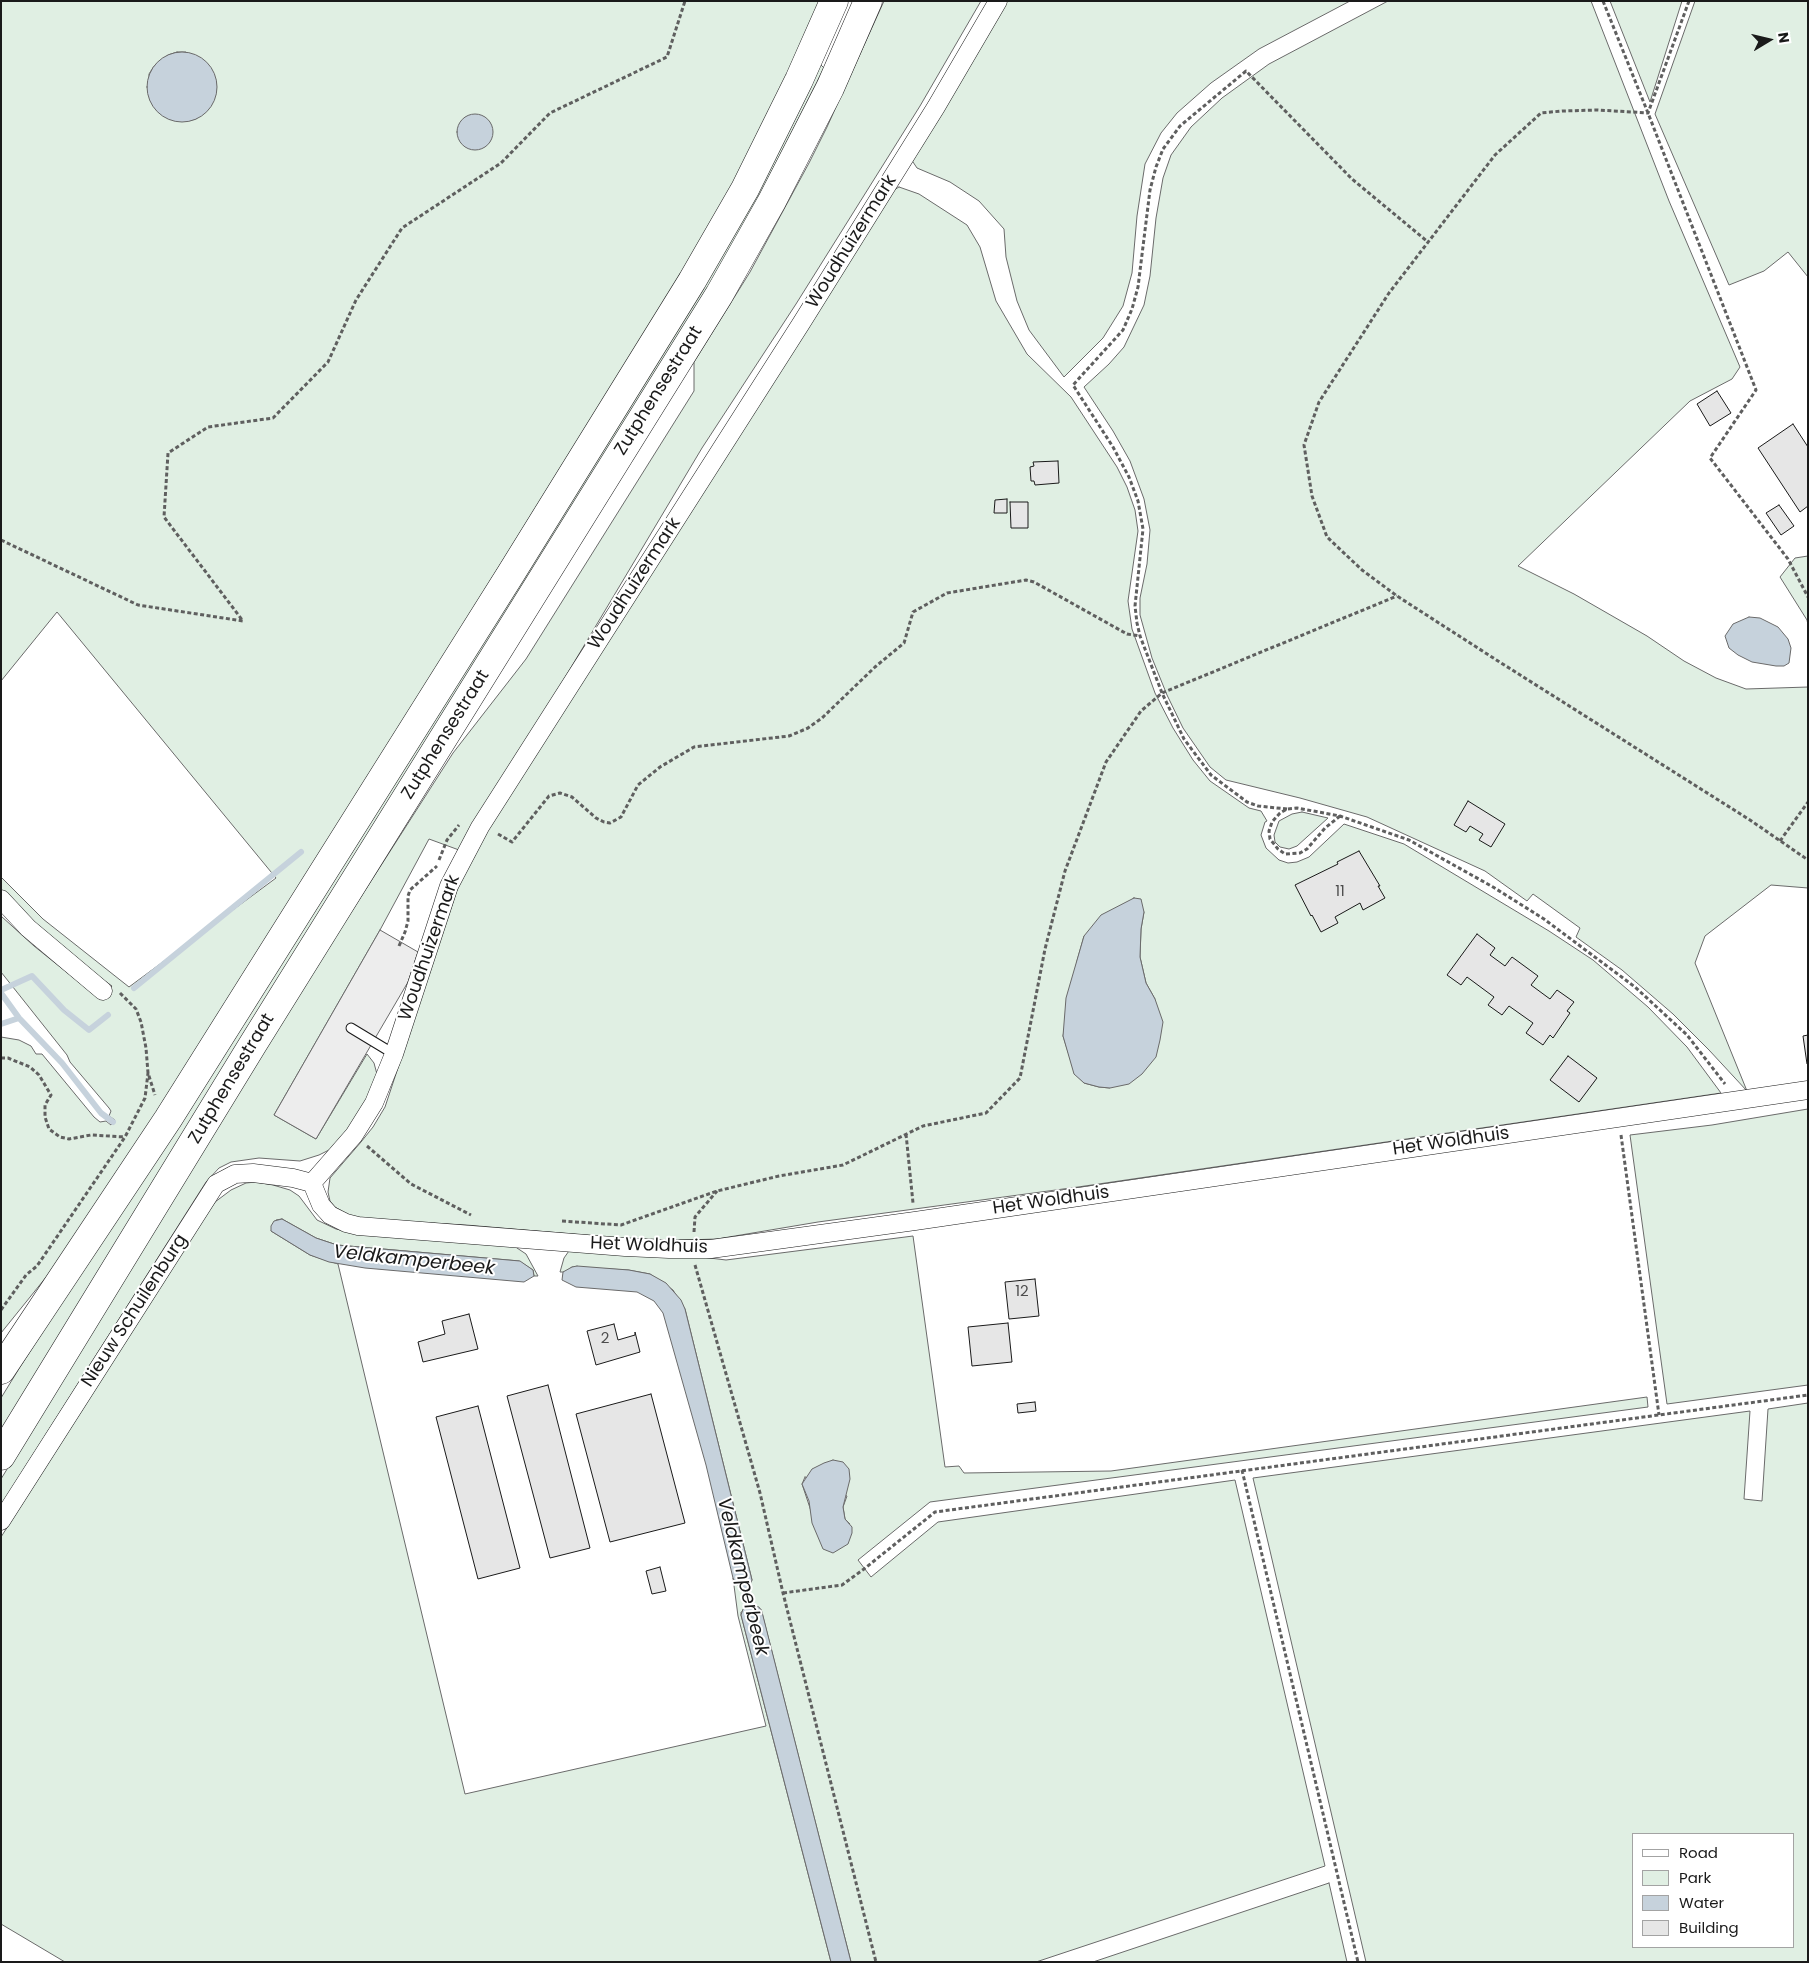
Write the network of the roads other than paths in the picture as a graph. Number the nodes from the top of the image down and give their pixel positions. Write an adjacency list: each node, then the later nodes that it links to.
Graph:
1 (834, 1): 10 (main road, Zutphensestraat)
2 (868, 1): 11 (main road, Zutphensestraat)
3 (998, 1): 7 (street, Woudhuizermark)
4 (1, 899): 5 (street)
5 (103, 990)
6 (351, 1028): 7 (lane)
7 (394, 1054): 9 (street, Woudhuizermark)
8 (1808, 1090): 9 (street, Het Woldhuis)
9 (312, 1183): 12 (street, Nieuw Schuilenburg)
10 (1, 1370)
11 (1, 1456)
12 (1, 1521)

